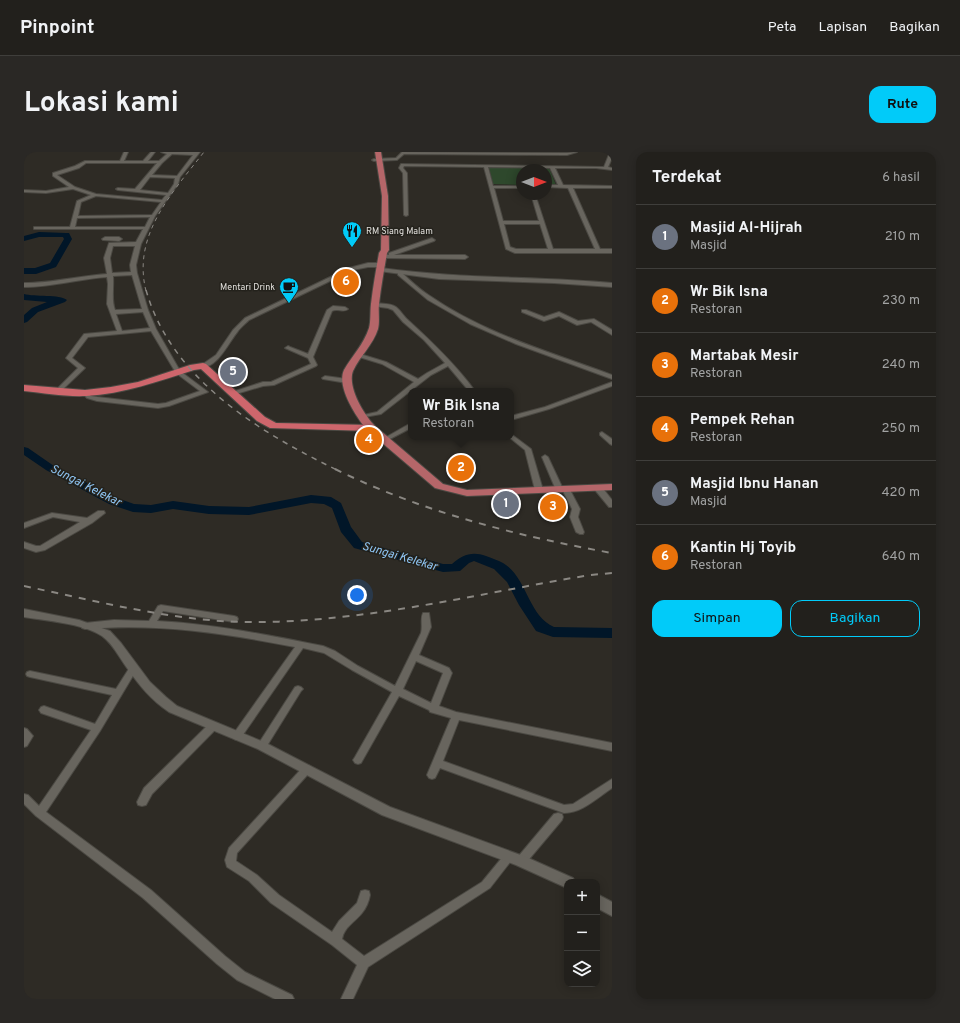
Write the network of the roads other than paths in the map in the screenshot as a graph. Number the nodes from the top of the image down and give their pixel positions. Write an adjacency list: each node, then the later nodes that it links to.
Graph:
1 (126, 152): 12 (street)
2 (154, 152): 13 (street)
3 (163, 152): 4 (street)
4 (170, 152): 8 (street); 14 (street)
5 (396, 152): 11 (street)
6 (446, 152): 7 (street); 11 (street)
7 (575, 152)
8 (198, 153): 24 (street)
9 (612, 155): 15 (street)
10 (376, 156): 11 (street); 57 (main road)
11 (391, 159): 20 (street)
12 (122, 161): 13 (street); 31 (street)
13 (145, 161): 14 (street)
14 (160, 162): 23 (street)
15 (608, 162): 19 (street); 21 (street)
16 (486, 167): 17 (street); 20 (street); 29 (street)
17 (516, 167)
18 (552, 167): 19 (street); 27 (street)
19 (596, 167): 21 (street)
20 (401, 168): 40 (street)
21 (606, 168): 22 (street)
22 (612, 169)
23 (149, 176): 24 (street); 33 (street)
24 (178, 177): 35 (street)
25 (516, 186): 29 (street)
26 (552, 186): 27 (street)
27 (561, 186): 28 (street)
28 (570, 186): 30 (street); 54 (street)
29 (491, 187): 44 (street)
30 (612, 187)
31 (73, 188): 34 (street); 36 (street)
32 (118, 189): 33 (street)
33 (138, 189): 35 (street)
34 (24, 191)
35 (170, 192): 38 (street)
36 (96, 195): 38 (street); 43 (street)
37 (535, 200): 45 (street)
38 (164, 201): 42 (street)
39 (99, 210): 41 (street)
40 (406, 215)
41 (102, 216): 42 (street); 43 (street)
42 (153, 216): 48 (street)
43 (75, 217): 47 (street)
44 (501, 222): 45 (street); 53 (street)
45 (542, 223): 53 (street)
46 (36, 228): 47 (street)
47 (72, 228): 48 (street)
48 (146, 228): 49 (street)
49 (142, 238): 51 (street); 52 (street)
50 (432, 240): 57 (street)
51 (111, 244): 52 (street); 61 (street)
52 (138, 244): 59 (street)
53 (551, 251): 54 (street)
54 (598, 251): 55 (street)
55 (612, 251)
56 (465, 257): 57 (street)
57 (383, 260): 58 (street); 58 (street); 60 (street); 64 (main road)
58 (347, 272): 76 (street)
59 (134, 273): 61 (street); 66 (street)
60 (400, 274): 63 (street); 78 (street)
61 (109, 276): 62 (street); 68 (street)
62 (24, 285)
63 (612, 285)
64 (375, 305): 73 (main road); 75 (street)
65 (345, 309): 74 (street)
66 (145, 310): 68 (street); 69 (street)
67 (524, 311): 71 (street)
68 (114, 312): 70 (street)
69 (153, 328): 70 (street); 77 (street)
70 (120, 333): 86 (street)
71 (612, 335)
72 (288, 348): 74 (street)
73 (358, 356): 80 (main road); 81 (street)
74 (310, 357): 89 (street)
75 (449, 363): 81 (street); 85 (street)
76 (203, 366): 77 (highway); 89 (highway)
77 (178, 372): 88 (highway); 88 (street)
78 (612, 377)
79 (325, 378): 80 (street)
80 (347, 381): 90 (main road)
81 (418, 382): 84 (street)
82 (612, 384): 91 (street)
83 (24, 388): 86 (highway)
84 (410, 388)
85 (470, 388)
86 (59, 390): 88 (highway)
87 (408, 390): 90 (street)
88 (85, 392)
89 (234, 393): 93 (highway)
90 (361, 417): 93 (main road)
91 (514, 417)
92 (408, 427): 96 (street)
93 (371, 428): 96 (main road)
94 (602, 434): 97 (street)
95 (514, 438): 101 (street)
96 (384, 440): 101 (main road)
97 (612, 443)
98 (545, 457): 102 (street)
99 (612, 487): 100 (main road)
100 (598, 488): 102 (main road); 103 (street)
101 (539, 490): 102 (main road)
102 (563, 490): 107 (street)
103 (612, 505)
104 (101, 513): 105 (street)
105 (88, 521): 106 (street); 108 (street)
106 (24, 526)
107 (580, 532)
108 (24, 545)
109 (24, 613): 113 (street)
110 (426, 615): 115 (street)
111 (234, 619): 112 (street)
112 (152, 623): 113 (street); 114 (street)
113 (85, 626): 116 (street)
114 (301, 645): 119 (street); 127 (street)
115 (414, 656): 119 (street); 121 (street)
116 (133, 669): 120 (street); 124 (street)
117 (30, 674): 120 (street)
118 (298, 689): 129 (street)
119 (398, 690): 121 (street); 131 (street)
120 (119, 694): 125 (street)
121 (433, 709): 123 (street)
122 (44, 710): 125 (street)
123 (456, 716): 130 (street); 132 (street)
124 (213, 726): 127 (street); 137 (street)
125 (97, 728): 138 (street)
126 (24, 732): 128 (street)
127 (237, 736): 129 (street)
128 (24, 743)
129 (262, 746): 133 (street)
130 (612, 747)
131 (358, 760)
132 (438, 763): 134 (street); 135 (street)
133 (307, 768): 140 (street); 146 (street)
134 (432, 775)
135 (612, 783)
136 (24, 798): 138 (street)
137 (142, 802)
138 (40, 813): 148 (street)
139 (558, 817): 141 (street)
140 (509, 857): 141 (street); 147 (street)
141 (521, 861): 142 (street)
142 (564, 880)
143 (365, 895): 146 (street)
144 (600, 902): 145 (street)
145 (612, 910)
146 (336, 942): 147 (street)
147 (364, 963): 149 (street)
148 (288, 999)
149 (347, 999)

